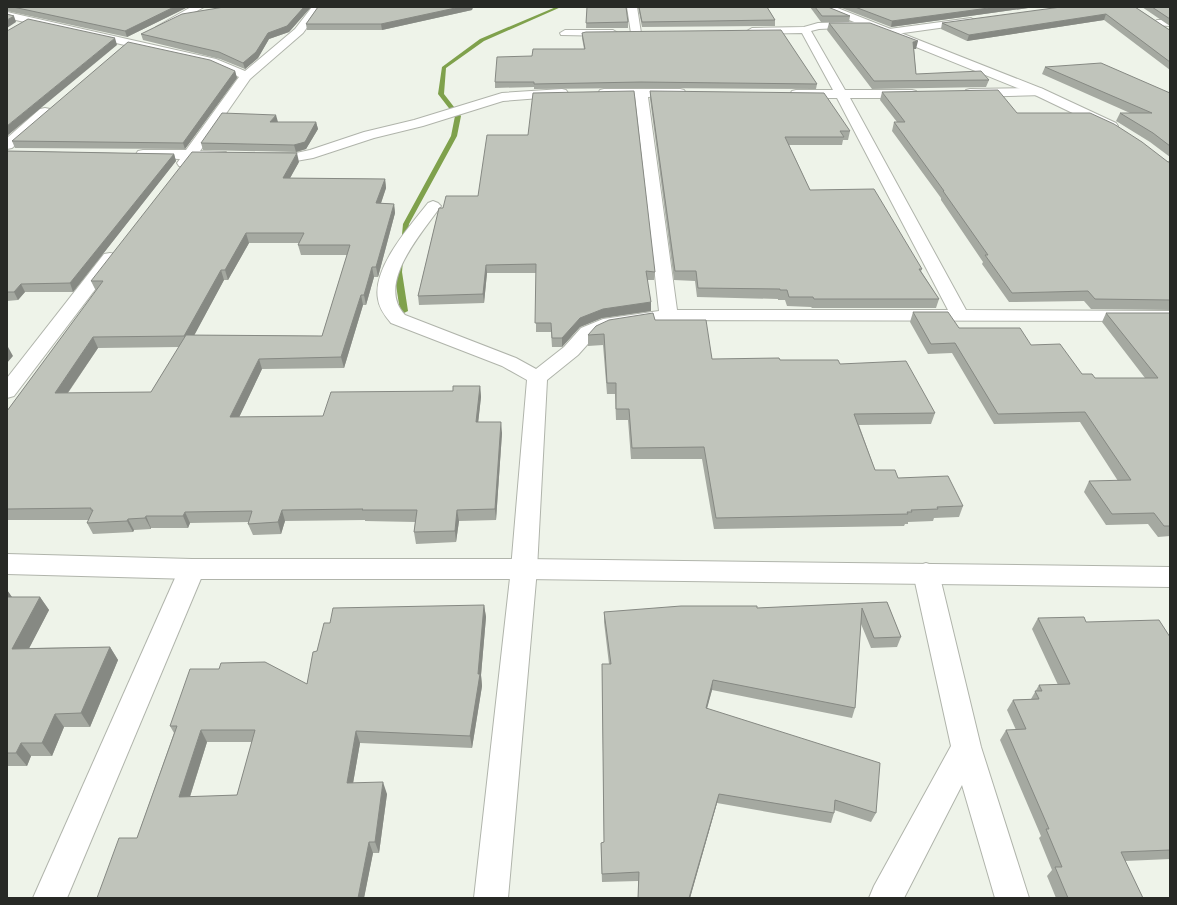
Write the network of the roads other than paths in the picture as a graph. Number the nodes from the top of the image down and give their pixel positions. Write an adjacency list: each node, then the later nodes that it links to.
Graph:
1 (199, 7): 7 (street)
2 (317, 7): 22 (street)
3 (632, 7): 18 (street)
4 (826, 7): 11 (street)
5 (211, 11): 7 (street)
6 (7, 15): 9 (street)
7 (181, 16): 13 (street)
8 (982, 19): 16 (street)
9 (28, 20): 12 (street); 20 (street)
10 (1170, 23): 17 (street)
11 (871, 25): 14 (street); 16 (street)
12 (17, 27)
13 (154, 30)
14 (805, 30): 15 (street); 31 (street)
15 (743, 31)
16 (889, 32): 23 (street)
17 (1170, 32)
18 (565, 33)
19 (141, 36): 20 (street)
20 (127, 43): 21 (street); 22 (street)
21 (115, 53)
22 (246, 76): 36 (street)
23 (1039, 92): 28 (street); 33 (street)
24 (574, 93): 38 (street)
25 (590, 93): 26 (street)
26 (641, 93): 27 (street); 42 (street)
27 (695, 93)
28 (956, 93)
29 (780, 94): 31 (street)
30 (926, 94): 31 (street)
31 (842, 95): 43 (street)
32 (55, 104): 34 (street)
33 (1122, 131)
34 (10, 150)
35 (127, 154): 36 (street)
36 (191, 154): 37 (street); 39 (street)
37 (235, 156)
38 (257, 156)
39 (176, 173)
40 (432, 206): 45 (street)
41 (118, 248): 46 (street)
42 (669, 315): 43 (street); 45 (street)
43 (960, 316): 44 (street)
44 (1170, 316)
45 (537, 378): 49 (street)
46 (7, 392)
47 (7, 564): 48 (street)
48 (192, 569): 49 (street); 53 (street)
49 (524, 569): 50 (street); 54 (street)
50 (926, 573): 51 (street); 52 (street)
51 (1170, 577)
52 (966, 747): 55 (street); 56 (street)
53 (50, 898)
54 (491, 898)
55 (886, 898)
56 (1012, 898)

